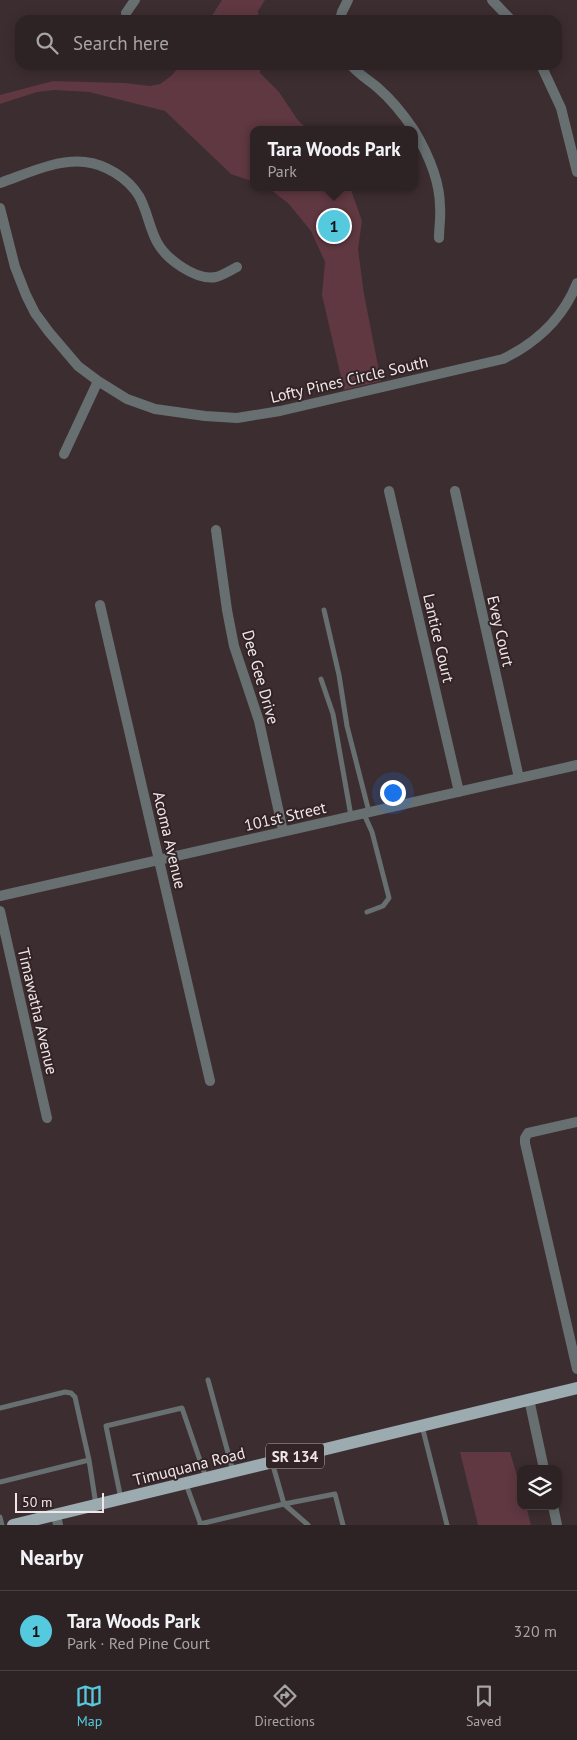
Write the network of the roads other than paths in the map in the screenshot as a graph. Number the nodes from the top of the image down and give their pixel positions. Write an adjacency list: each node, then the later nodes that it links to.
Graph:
1 (135, 0): 4 (street)
2 (348, 0): 5 (street)
3 (492, 0): 6 (street)
4 (126, 13)
5 (341, 15)
6 (506, 15)
7 (355, 70): 9 (street)
8 (543, 70): 11 (street)
9 (411, 126)
10 (418, 138): 14 (street)
11 (577, 171)
12 (0, 183): 15 (street)
13 (0, 208): 17 (street, Lofty Pines Circle South)
14 (439, 238)
15 (237, 267)
16 (577, 283): 17 (street, Lofty Pines Circle South)
17 (98, 382): 18 (street)
18 (64, 454)
19 (389, 491): 27 (street, Lantice Court)
20 (455, 491): 26 (street, Evey Court)
21 (216, 530): 30 (street, Dee Gee Drive)
22 (100, 605): 31 (street, Acoma Avenue)
23 (324, 610): 28 (lane)
24 (321, 679): 29 (lane)
25 (577, 764): 26 (street, 101st Street)
26 (519, 778): 27 (street, 101st Street)
27 (459, 792): 28 (street, 101st Street)
28 (366, 813): 29 (street, 101st Street); 34 (lane)
29 (351, 816): 30 (street, 101st Street)
30 (284, 831): 31 (street, 101st Street)
31 (159, 860): 32 (street, 101st Street); 35 (street, Acoma Avenue)
32 (0, 896)
33 (0, 911): 36 (street, Timawatha Avenue)
34 (367, 912)
35 (210, 1081)
36 (47, 1118)
37 (577, 1122): 38 (street)
38 (577, 1369)
39 (208, 1380): 47 (lane)
40 (577, 1388): 41 (main road, Timuquana Road / SR 134)
41 (529, 1399): 43 (main road, Timuquana Road / SR 134); 46 (street)
42 (0, 1408): 44 (lane)
43 (422, 1425): 45 (main road, Timuquana Road / SR 134); 62 (lane)
44 (89, 1460): 49 (lane); 53 (lane)
45 (272, 1462): 47 (main road, Timuquana Road / SR 134); 52 (lane)
46 (543, 1465)
47 (233, 1472): 48 (main road, Timuquana Road / SR 134)
48 (206, 1478): 50 (main road, Timuquana Road / SR 134); 51 (lane)
49 (0, 1482)
50 (186, 1483): 51 (main road, Timuquana Road / SR 134); 57 (lane)
51 (121, 1499): 53 (main road, Timuquana Road / SR 134)
52 (284, 1504): 57 (lane); 60 (lane); 61 (lane)
53 (96, 1505): 56 (main road, Timuquana Road / SR 134)
54 (554, 1510): 63 (street)
55 (0, 1517): 58 (lane)
56 (57, 1520): 59 (main road, Timuquana Road / SR 134)
57 (200, 1524)
58 (2, 1525)
59 (13, 1525)
60 (308, 1525)
61 (343, 1525)
62 (447, 1525)
63 (557, 1525)

